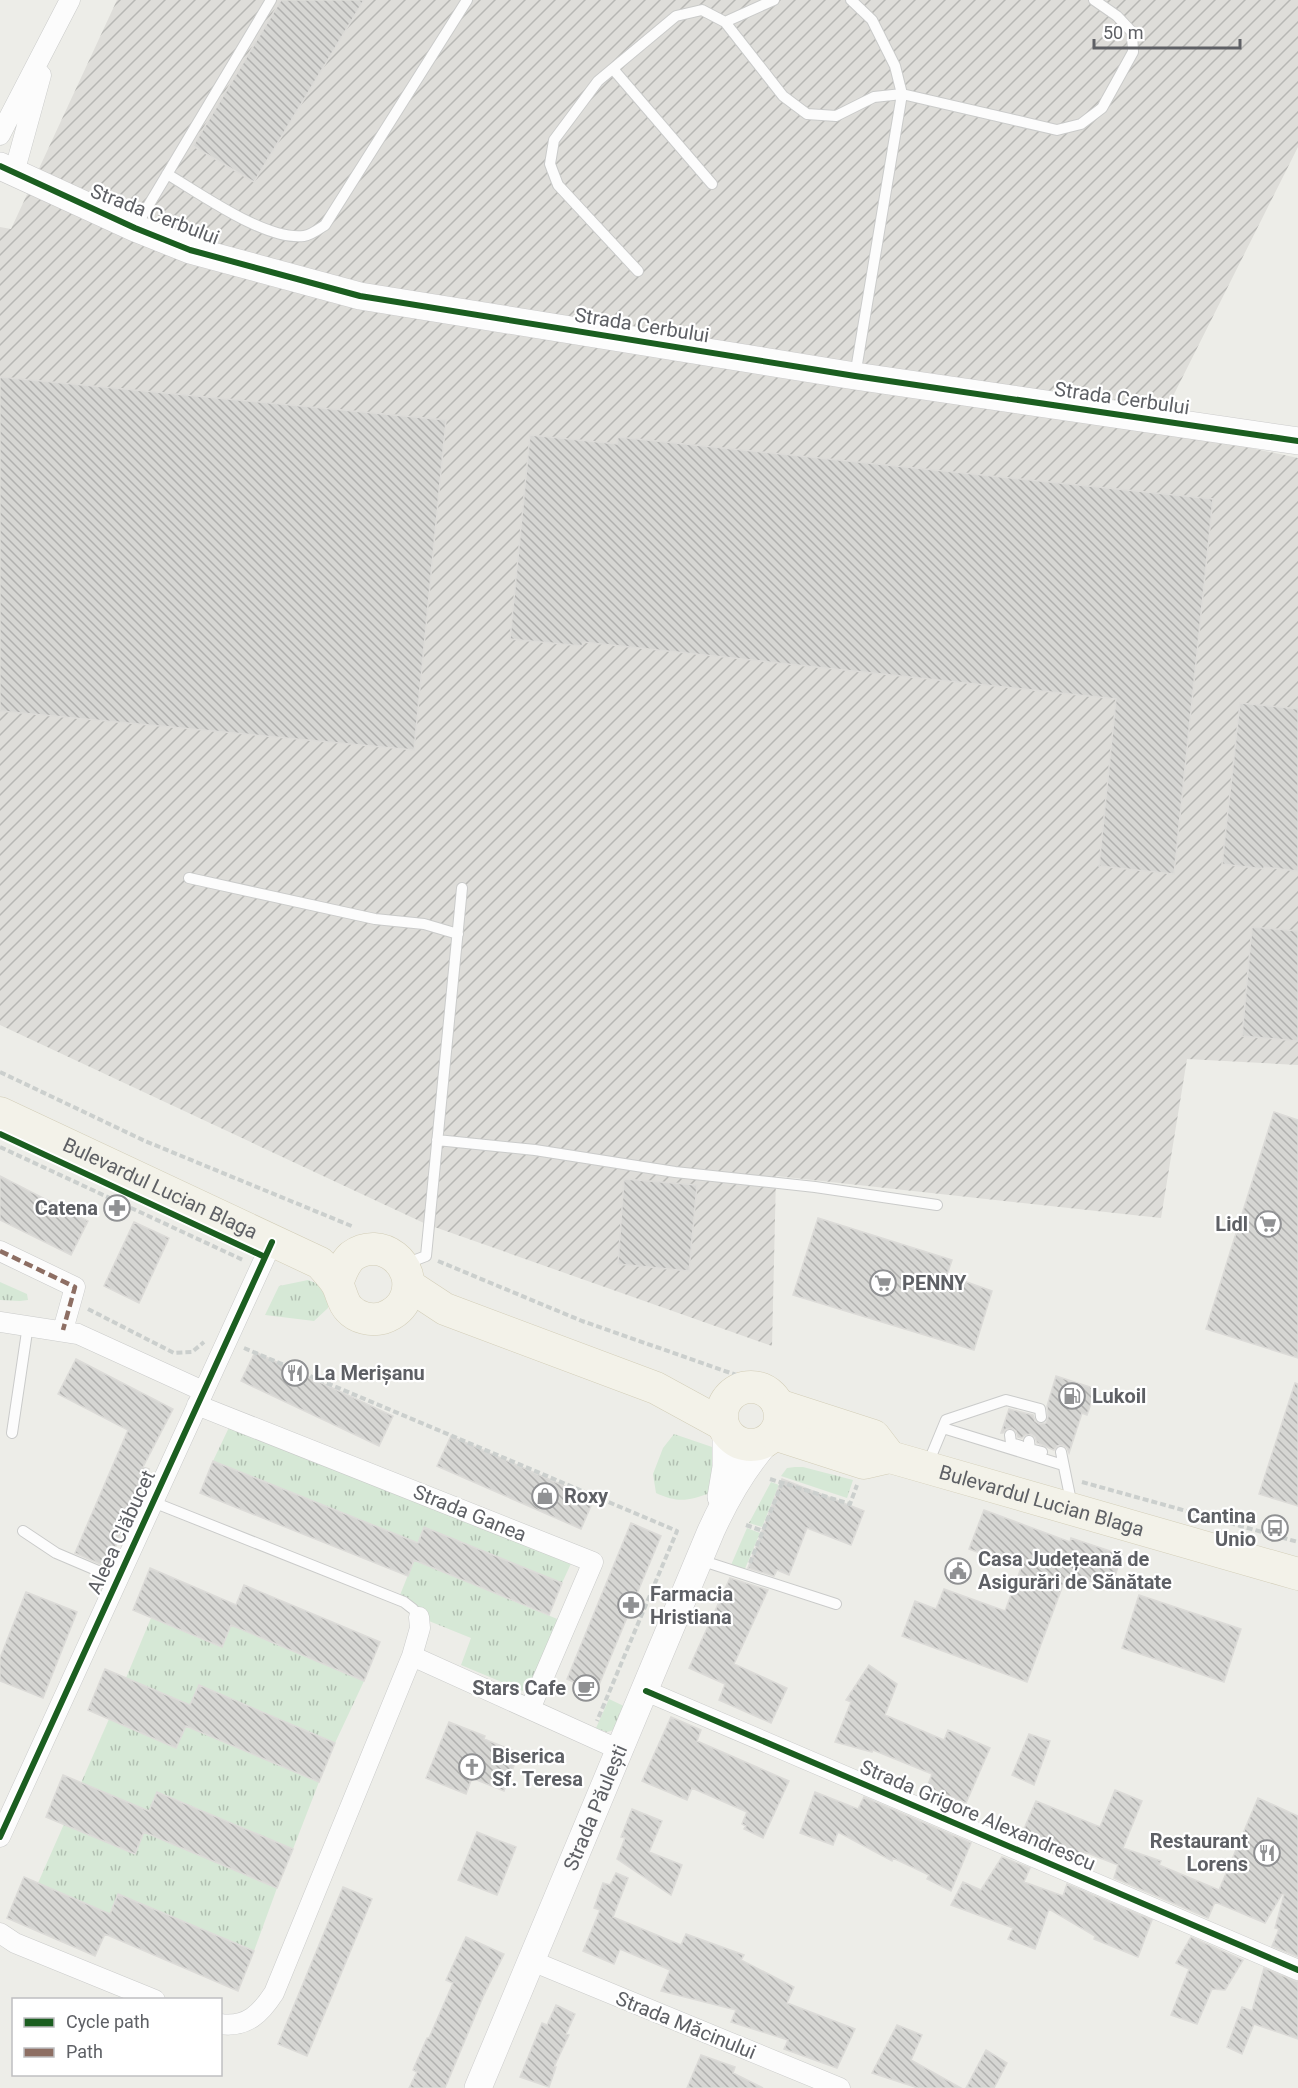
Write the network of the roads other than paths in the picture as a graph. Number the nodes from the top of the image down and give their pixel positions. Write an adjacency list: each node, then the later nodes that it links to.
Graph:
1 (70, 0): 8 (street)
2 (271, 0): 13 (lane)
3 (467, 0): 13 (lane)
4 (774, 0): 7 (lane)
5 (851, 0): 10 (lane)
6 (1094, 0): 10 (lane)
7 (725, 22): 9 (lane); 10 (lane)
8 (51, 38): 11 (street); 12 (street)
9 (613, 69): 14 (lane); 16 (lane)
10 (902, 94): 17 (lane)
11 (0, 135)
12 (7, 169): 15 (street, Strada Cerbului)
13 (167, 174): 15 (lane)
14 (712, 184)
15 (135, 228): 17 (street, Strada Cerbului)
16 (638, 271)
17 (855, 376): 18 (street, Strada Cerbului)
18 (1298, 440)
19 (189, 878): 21 (lane)
20 (462, 888): 21 (lane)
21 (458, 934): 23 (lane)
22 (0, 1113): 25 (main road, Bulevardul Lucian Blaga)
23 (437, 1140): 24 (lane); 28 (lane)
24 (938, 1205)
25 (272, 1242): 27 (main road, Bulevardul Lucian Blaga); 34 (street, Aleea Clăbucet)
26 (0, 1251): 31 (street)
27 (336, 1269): 28 (main road, Bulevardul Lucian Blaga); 28 (main road)
28 (409, 1279): 32 (main road, Bulevardul Lucian Blaga)
29 (0, 1322): 30 (street, Strada Ganea)
30 (28, 1325): 31 (street, Strada Ganea); 41 (lane)
31 (63, 1330): 34 (street, Strada Ganea)
32 (624, 1375): 33 (main road, Bulevardul Lucian Blaga); 39 (main road, Bulevardul Lucian Blaga)
33 (735, 1391): 38 (main road, Bulevardul Lucian Blaga); 39 (main road)
34 (200, 1398): 46 (street, Aleea Clăbucet); 57 (street, Strada Ganea)
35 (1006, 1400): 36 (lane); 37 (lane); 40 (lane)
36 (1042, 1412)
37 (1007, 1413)
38 (772, 1416): 39 (main road, Bulevardul Lucian Blaga); 43 (main road, Bulevardul Lucian Blaga); 43 (main road, Bulevardul Lucian Blaga); 48 (street, Strada Păulești)
39 (724, 1428): 48 (street, Strada Păulești)
40 (943, 1428): 44 (lane); 45 (lane)
41 (12, 1433)
42 (1010, 1435): 44 (lane)
43 (890, 1457): 45 (main road, Bulevardul Lucian Blaga)
44 (1062, 1458): 47 (lane)
45 (926, 1467): 47 (main road, Bulevardul Lucian Blaga)
46 (153, 1502): 52 (street, Aleea Clăbucet); 54 (lane)
47 (1073, 1509): 51 (main road, Bulevardul Lucian Blaga)
48 (713, 1526): 50 (street, Strada Păulești)
49 (23, 1531): 52 (lane)
50 (699, 1560): 53 (lane); 56 (street, Strada Păulești)
51 (1298, 1574)
52 (117, 1580): 59 (street, Aleea Clăbucet)
53 (836, 1604)
54 (418, 1617): 55 (street)
55 (412, 1656): 57 (street); 64 (street)
56 (646, 1691): 58 (street, Strada Păulești); 62 (street, Strada Grigore Alexandrescu)
57 (530, 1709): 58 (street)
58 (620, 1750): 61 (street, Strada Păulești)
59 (0, 1837)
60 (0, 1933): 63 (street)
61 (532, 1961): 65 (street, Strada Păulești); 66 (street, Strada Măcinului)
62 (1298, 1970)
63 (150, 1998)
64 (222, 2024)
65 (478, 2088)
66 (840, 2088)

